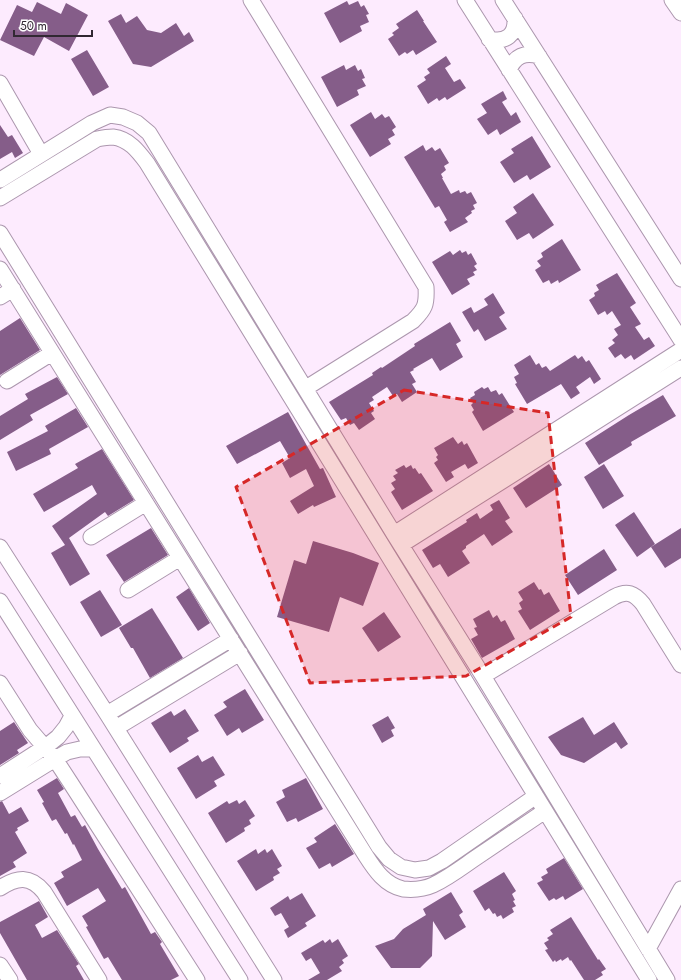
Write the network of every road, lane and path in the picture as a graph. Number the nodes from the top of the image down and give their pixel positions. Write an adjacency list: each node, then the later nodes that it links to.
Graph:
1 (251, 0): 23 (street)
2 (465, 0): 7 (street)
3 (503, 0): 6 (street)
4 (672, 0): 5 (street)
5 (681, 13)
6 (515, 18): 7 (street); 8 (street)
7 (489, 39): 9 (street)
8 (538, 56): 9 (street); 16 (street)
9 (509, 70): 18 (street)
10 (0, 83): 11 (street)
11 (41, 154): 12 (street); 23 (street)
12 (0, 180)
13 (0, 198): 47 (street)
14 (0, 233): 25 (street)
15 (0, 269): 17 (street)
16 (681, 279)
17 (6, 293): 20 (street)
18 (681, 340)
19 (681, 350): 28 (street)
20 (52, 353): 22 (street); 24 (street)
21 (681, 368): 28 (street)
22 (8, 381)
23 (306, 388): 28 (street)
24 (146, 503): 26 (street); 27 (street)
25 (180, 525): 26 (street); 41 (street)
26 (165, 534): 30 (street)
27 (91, 537)
28 (398, 540): 36 (street)
29 (0, 547): 38 (street)
30 (180, 558): 31 (street); 33 (street)
31 (128, 590)
32 (0, 601): 39 (street)
33 (231, 639): 34 (street); 38 (street)
34 (240, 653): 40 (street); 44 (street)
35 (681, 664): 36 (street)
36 (483, 676): 51 (street)
37 (0, 683): 43 (street)
38 (107, 714): 40 (street)
39 (72, 716): 42 (street); 43 (street)
40 (116, 728): 57 (street)
41 (318, 748): 44 (street); 47 (street)
42 (93, 749): 43 (street); 56 (street)
43 (50, 753): 45 (street); 46 (street); 55 (street)
44 (304, 757): 48 (street)
45 (0, 776)
46 (0, 793)
47 (536, 796): 48 (street)
48 (545, 811): 58 (street)
49 (0, 888): 54 (street)
50 (681, 889): 51 (street)
51 (648, 950): 59 (street)
52 (0, 965): 53 (street)
53 (10, 980)
54 (99, 980)
55 (198, 980)
56 (240, 980)
57 (274, 980)
58 (649, 980)
59 (667, 980)

